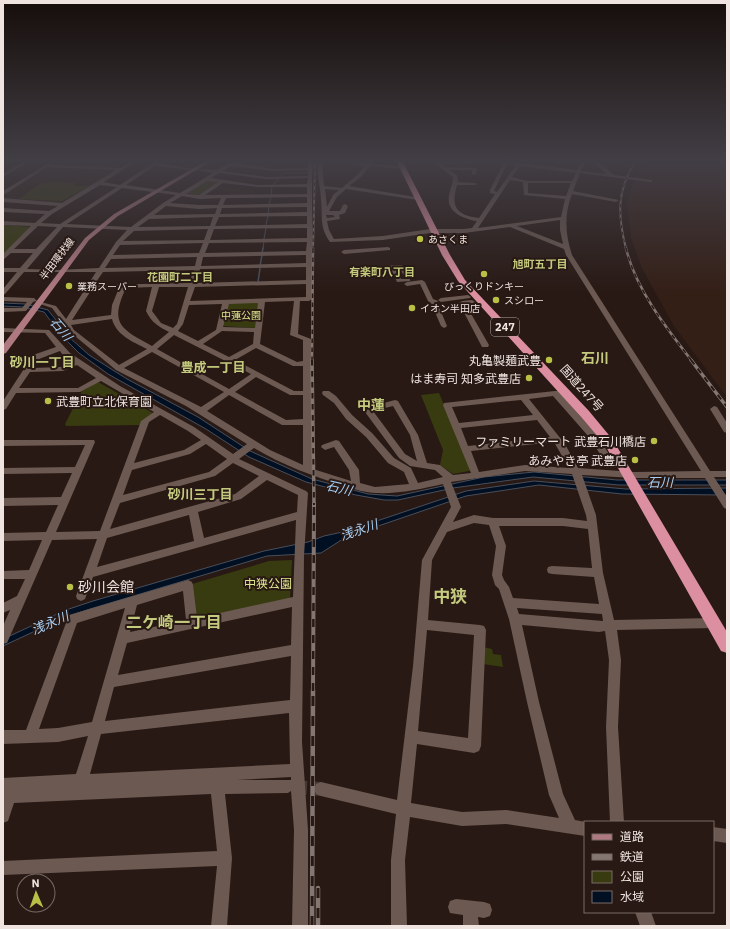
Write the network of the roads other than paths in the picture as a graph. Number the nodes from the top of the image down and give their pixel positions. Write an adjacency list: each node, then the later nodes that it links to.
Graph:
1 (63, 205): 17 (street)
2 (93, 205): 28 (street)
3 (132, 205): 30 (main road, 半田環状線)
4 (163, 205): 20 (street)
5 (203, 205): 14 (street)
6 (278, 205): 14 (street)
7 (309, 205): 19 (street)
8 (324, 205): 23 (street)
9 (330, 205): 18 (street)
10 (422, 205): 34 (highway, 国道247号 / 247)
11 (453, 205): 24 (street)
12 (491, 205): 24 (street)
13 (566, 205): 22 (street)
14 (221, 206): 21 (street)
15 (345, 206): 18 (street)
16 (3, 210): 17 (street)
17 (50, 213): 26 (street)
18 (335, 213): 23 (street)
19 (309, 214): 21 (street); 29 (street)
20 (146, 216): 21 (street); 32 (street)
21 (217, 216): 31 (street)
22 (562, 218): 27 (street); 39 (street)
23 (323, 220): 35 (street)
24 (481, 220): 33 (street)
25 (3, 223): 26 (street)
26 (36, 224): 28 (street); 42 (street)
27 (511, 225): 33 (street); 39 (street)
28 (62, 226): 30 (street); 43 (street)
29 (309, 226): 31 (street); 36 (street)
30 (97, 227): 32 (street); 55 (main road, 半田環状線)
31 (212, 227): 32 (street); 37 (street)
32 (132, 228): 38 (street)
33 (469, 230): 34 (street)
34 (436, 231): 35 (street); 126 (highway, 国道247号 / 247)
35 (364, 239): 41 (street)
36 (309, 240): 37 (street); 45 (street)
37 (206, 241): 38 (street); 46 (street)
38 (118, 243): 47 (street)
39 (566, 248): 124 (street)
40 (388, 249): 41 (street)
41 (367, 250): 44 (street)
42 (10, 251): 43 (street); 48 (street)
43 (38, 251): 54 (street)
44 (344, 252)
45 (309, 253): 46 (street); 49 (street)
46 (201, 255): 47 (street); 50 (street)
47 (109, 256): 56 (street)
48 (3, 258)
49 (308, 265): 50 (street); 58 (street)
50 (197, 268): 56 (street); 60 (street)
51 (393, 268): 52 (street); 57 (street); 69 (street)
52 (360, 269)
53 (3, 270): 54 (street)
54 (21, 271): 55 (street); 59 (street)
55 (58, 271): 56 (street); 71 (main road, 半田環状線)
56 (100, 271): 62 (street)
57 (410, 273)
58 (309, 282): 60 (street); 66 (street)
59 (6, 285): 64 (street)
60 (192, 285): 61 (street); 70 (street)
61 (156, 286): 63 (street); 80 (street)
62 (90, 287): 63 (street); 74 (street)
63 (123, 287): 73 (street)
64 (3, 293)
65 (3, 299): 71 (street)
66 (297, 300): 67 (street); 90 (street)
67 (262, 301): 68 (street); 79 (street)
68 (226, 302): 70 (street); 76 (street)
69 (438, 302): 75 (street); 84 (street)
70 (187, 303): 80 (street)
71 (33, 306): 72 (street); 74 (street); 78 (main road, 半田環状線)
72 (3, 310)
73 (114, 317): 74 (street); 86 (street)
74 (67, 323): 91 (street)
75 (444, 326)
76 (220, 329): 79 (street); 82 (street)
77 (3, 330): 78 (street)
78 (15, 330): 81 (main road, 半田環状線); 85 (street); 87 (main road, 半田環状線)
79 (258, 330): 83 (street)
80 (174, 332): 82 (street); 86 (street)
81 (3, 342)
82 (198, 344): 88 (street)
83 (256, 345): 88 (street); 90 (street)
84 (485, 345)
85 (60, 348): 89 (street); 92 (street)
86 (151, 349): 91 (street); 96 (street)
87 (3, 351)
88 (230, 360): 93 (street)
89 (76, 362): 92 (street); 94 (street)
90 (308, 363): 97 (street)
91 (119, 368): 102 (street)
92 (28, 370): 95 (street)
93 (256, 374): 96 (street); 97 (street)
94 (101, 378): 95 (street); 103 (street)
95 (14, 391): 100 (street)
96 (230, 392): 102 (street); 105 (street)
97 (308, 393): 105 (street)
98 (326, 393): 129 (street)
99 (522, 397): 104 (street); 106 (street); 116 (street)
100 (3, 407)
101 (714, 409): 107 (street)
102 (201, 411): 111 (street)
103 (159, 412): 109 (street); 117 (street)
104 (538, 417): 106 (street); 108 (street)
105 (308, 422): 119 (street)
106 (456, 426): 113 (street)
107 (727, 430)
108 (556, 439): 113 (street); 121 (street)
109 (207, 440): 114 (street); 117 (street)
110 (3, 443): 118 (street)
111 (253, 444): 114 (street); 119 (street)
112 (325, 447): 128 (street)
113 (465, 449): 123 (street)
114 (236, 457): 125 (street); 130 (street)
115 (423, 465): 115 (street); 127 (street)
116 (612, 466)
117 (128, 468): 130 (street)
118 (78, 470): 120 (street); 131 (street)
119 (308, 470): 128 (street)
120 (3, 471)
121 (575, 473): 123 (street); 126 (street); 137 (street)
122 (727, 474): 124 (street)
123 (476, 475): 127 (street)
124 (707, 475): 126 (street); 133 (street)
125 (266, 476): 134 (street); 135 (street)
126 (629, 477): 156 (highway, 国道247号 / 247)
127 (448, 480): 129 (street); 138 (street)
128 (356, 486): 129 (street)
129 (415, 487)
130 (117, 500): 139 (street)
131 (64, 501): 132 (street); 140 (street)
132 (3, 502)
133 (727, 505)
134 (193, 510): 139 (street); 142 (street)
135 (301, 515): 142 (street); 150 (street)
136 (494, 522): 137 (street); 138 (street); 152 (street)
137 (592, 526): 144 (street)
138 (444, 529): 158 (street)
139 (104, 535): 140 (street); 146 (street)
140 (48, 536): 141 (street); 145 (street)
141 (3, 537)
142 (200, 543): 146 (street)
143 (552, 570): 144 (street)
144 (598, 573): 154 (street)
145 (31, 574): 147 (street); 149 (street)
146 (89, 574): 148 (street)
147 (3, 575)
148 (81, 596)
149 (20, 600): 153 (street); 160 (street)
150 (298, 600): 157 (street); 163 (street)
151 (133, 601): 157 (street); 161 (street); 167 (street)
152 (510, 603): 154 (street); 155 (street)
153 (3, 608)
154 (606, 609): 159 (street)
155 (515, 619): 159 (street); 179 (street)
156 (714, 623): 159 (street); 162 (highway, 国道247号 / 247)
157 (192, 624): 161 (street)
158 (422, 624): 168 (street); 168 (street)
159 (610, 627): 178 (street)
160 (5, 635)
161 (123, 639): 164 (street)
162 (727, 646)
163 (296, 650): 164 (street); 165 (street)
164 (111, 682): 166 (street)
165 (295, 706): 166 (street); 170 (street)
166 (96, 728): 167 (street); 171 (street)
167 (30, 736): 169 (street)
168 (411, 736): 176 (street)
169 (3, 737)
170 (296, 770): 171 (street); 187 (street)
171 (81, 781): 174 (street)
172 (288, 786): 173 (street)
173 (217, 787): 174 (street); 182 (street)
174 (9, 788): 177 (street)
175 (322, 789): 176 (street)
176 (404, 809): 179 (street); 188 (street)
177 (3, 816)
178 (617, 821)
179 (578, 829)
180 (714, 834): 181 (street)
181 (727, 836)
182 (225, 858): 183 (street); 186 (street)
183 (3, 868)
184 (470, 909): 189 (street)
185 (643, 913): 190 (street)
186 (219, 926)
187 (300, 926)
188 (399, 926)
189 (471, 926)
190 (648, 926)

